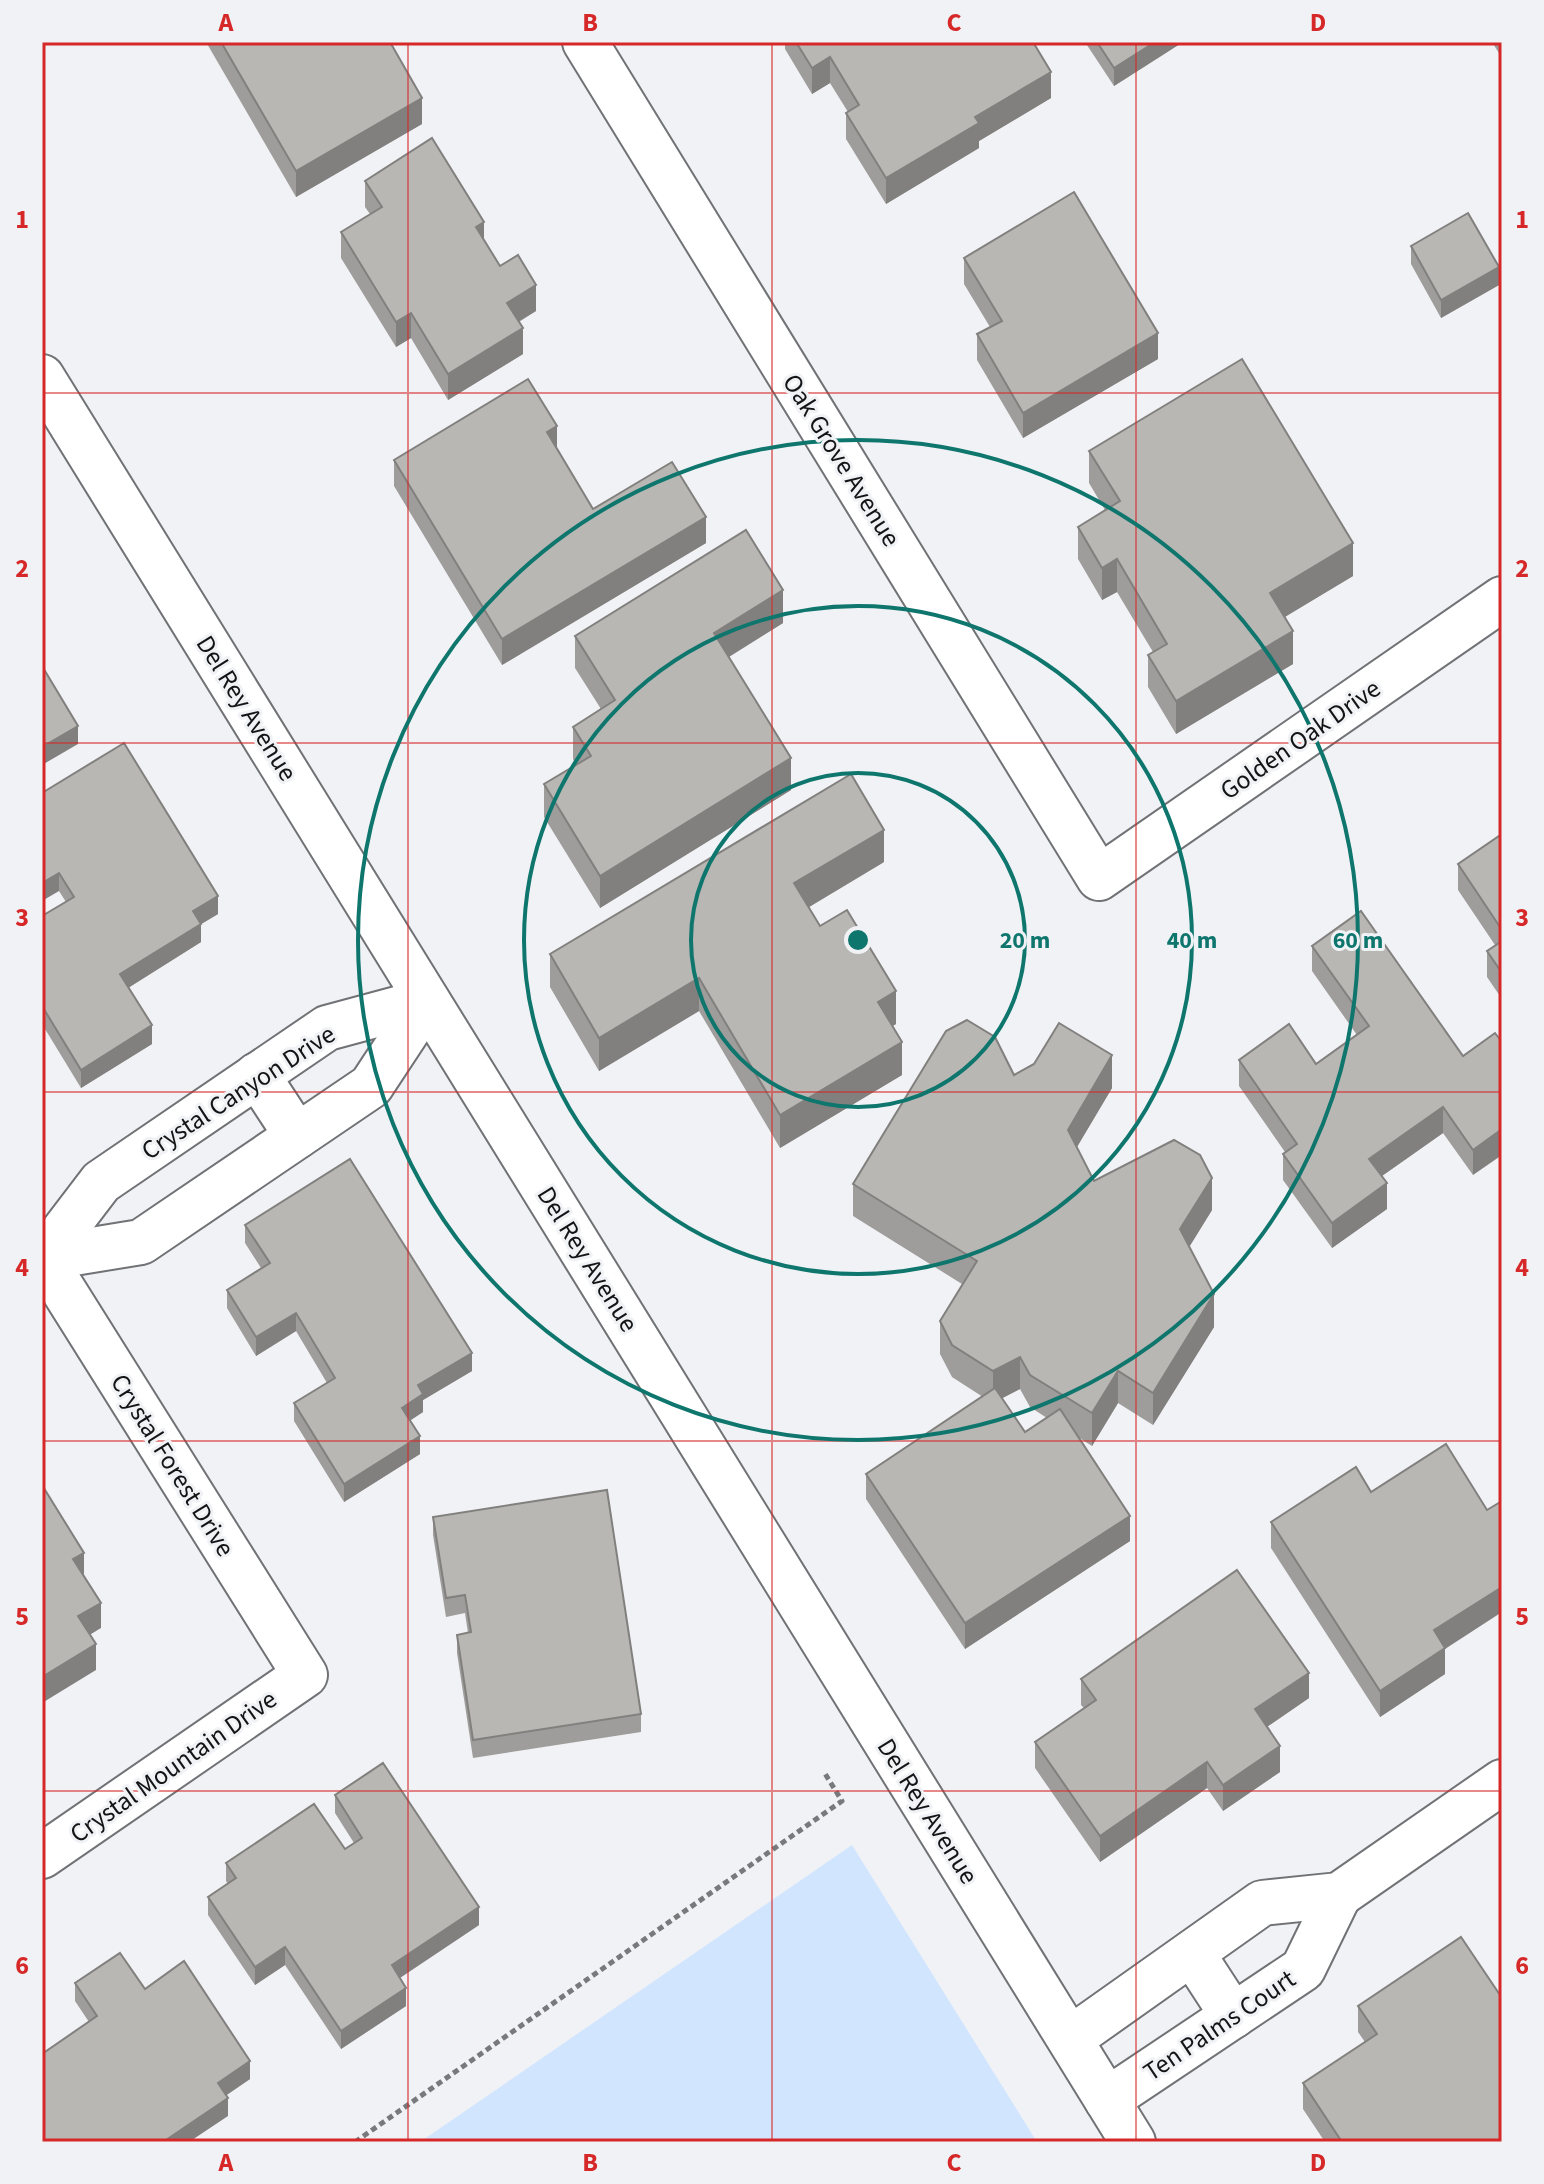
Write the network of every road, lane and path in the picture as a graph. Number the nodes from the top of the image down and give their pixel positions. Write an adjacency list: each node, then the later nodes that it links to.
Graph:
1 (585, 42): 4 (street, Oak Grove Avenue)
2 (42, 377): 5 (street, Del Rey Avenue)
3 (1502, 599): 4 (street, Golden Oak Drive)
4 (1099, 878)
5 (427, 1001): 6 (street, Crystal Canyon Drive); 7 (street); 16 (street, Del Rey Avenue)
6 (257, 1075): 7 (street); 8 (street, Crystal Canyon Drive)
7 (297, 1136): 8 (street)
8 (43, 1257): 9 (street, Crystal Forest Drive)
9 (305, 1675): 12 (street, Crystal Mountain Drive)
10 (824, 1772): 18 (path)
11 (1502, 1782): 13 (street, Ten Palms Court)
12 (42, 1856)
13 (1339, 1895): 14 (street, Ten Palms Court); 15 (street, Ten Palms Court)
14 (1192, 1953): 15 (street); 16 (street, Ten Palms Court)
15 (1233, 2016): 17 (street, Ten Palms Court)
16 (1070, 2039): 17 (street, Del Rey Avenue)
17 (1107, 2100): 19 (street, Del Rey Avenue)
18 (355, 2142)
19 (1133, 2142)

